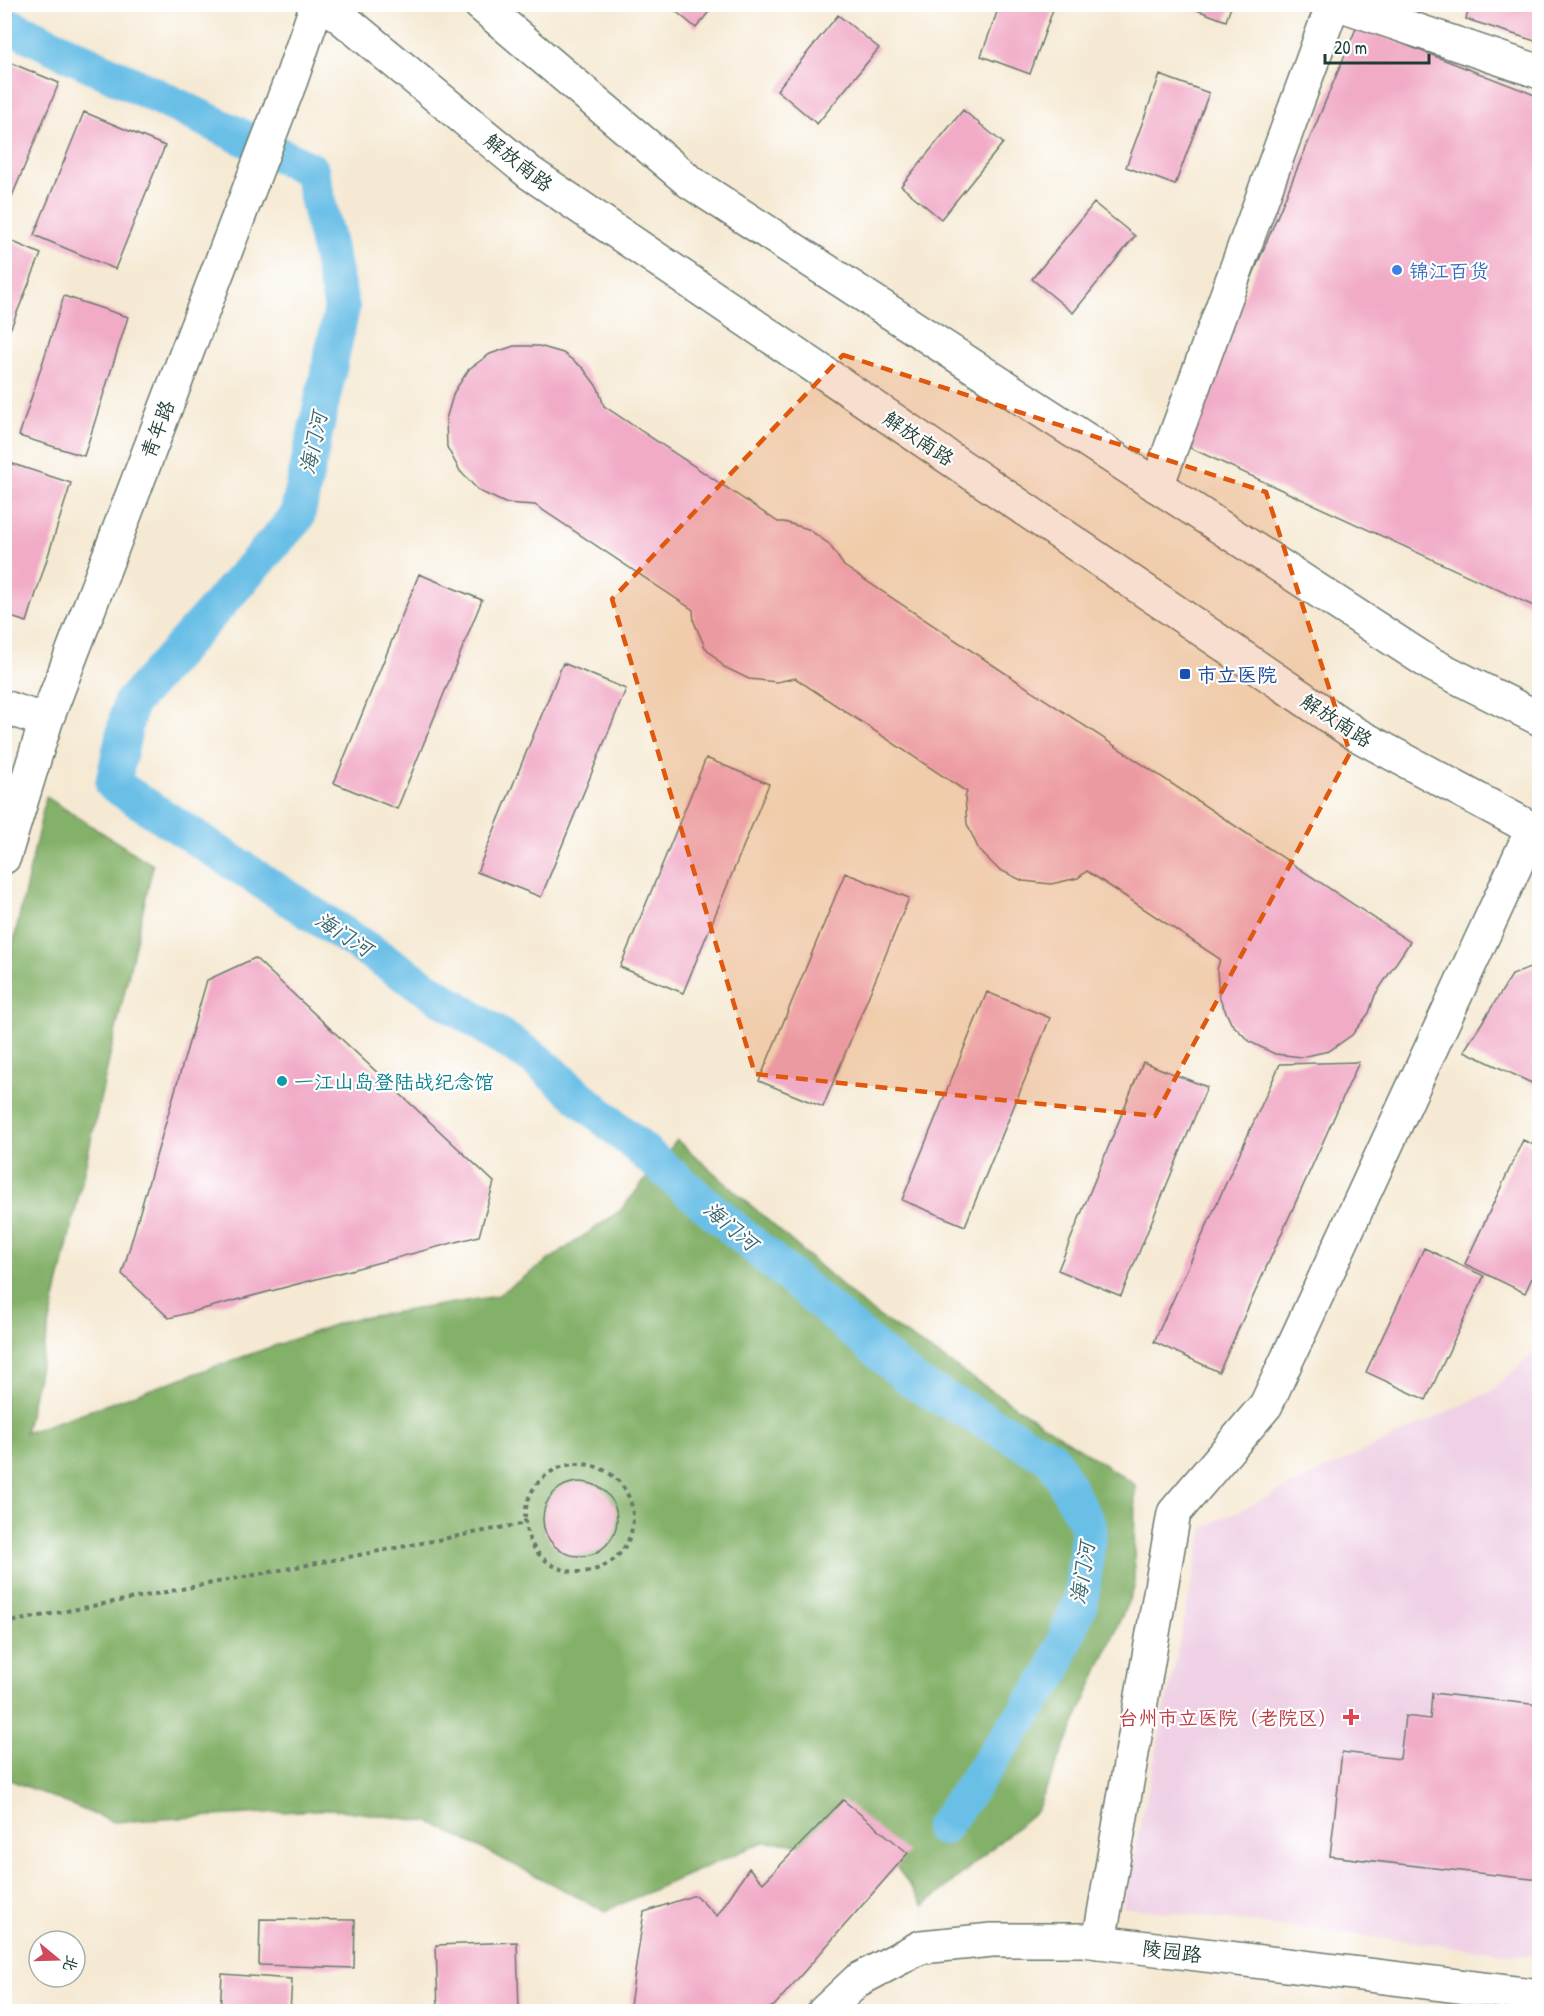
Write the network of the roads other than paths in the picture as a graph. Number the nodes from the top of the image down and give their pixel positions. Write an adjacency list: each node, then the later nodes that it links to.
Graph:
1 (317, 4): 10 (main road, 青年路)
2 (325, 4): 11 (main road, 解放南路)
3 (480, 4): 7 (main road)
4 (1334, 4): 7 (main road)
5 (1339, 4): 6 (main road)
6 (1539, 72)
7 (1157, 486): 9 (main road)
8 (4, 707): 10 (main road)
9 (1539, 719)
10 (46, 721): 12 (main road, 青年路)
11 (1536, 831): 13 (main road)
12 (4, 857)
13 (1099, 1942): 14 (main road, 陵园路); 15 (main road, 陵园路)
14 (1539, 1996)
15 (824, 2012)

